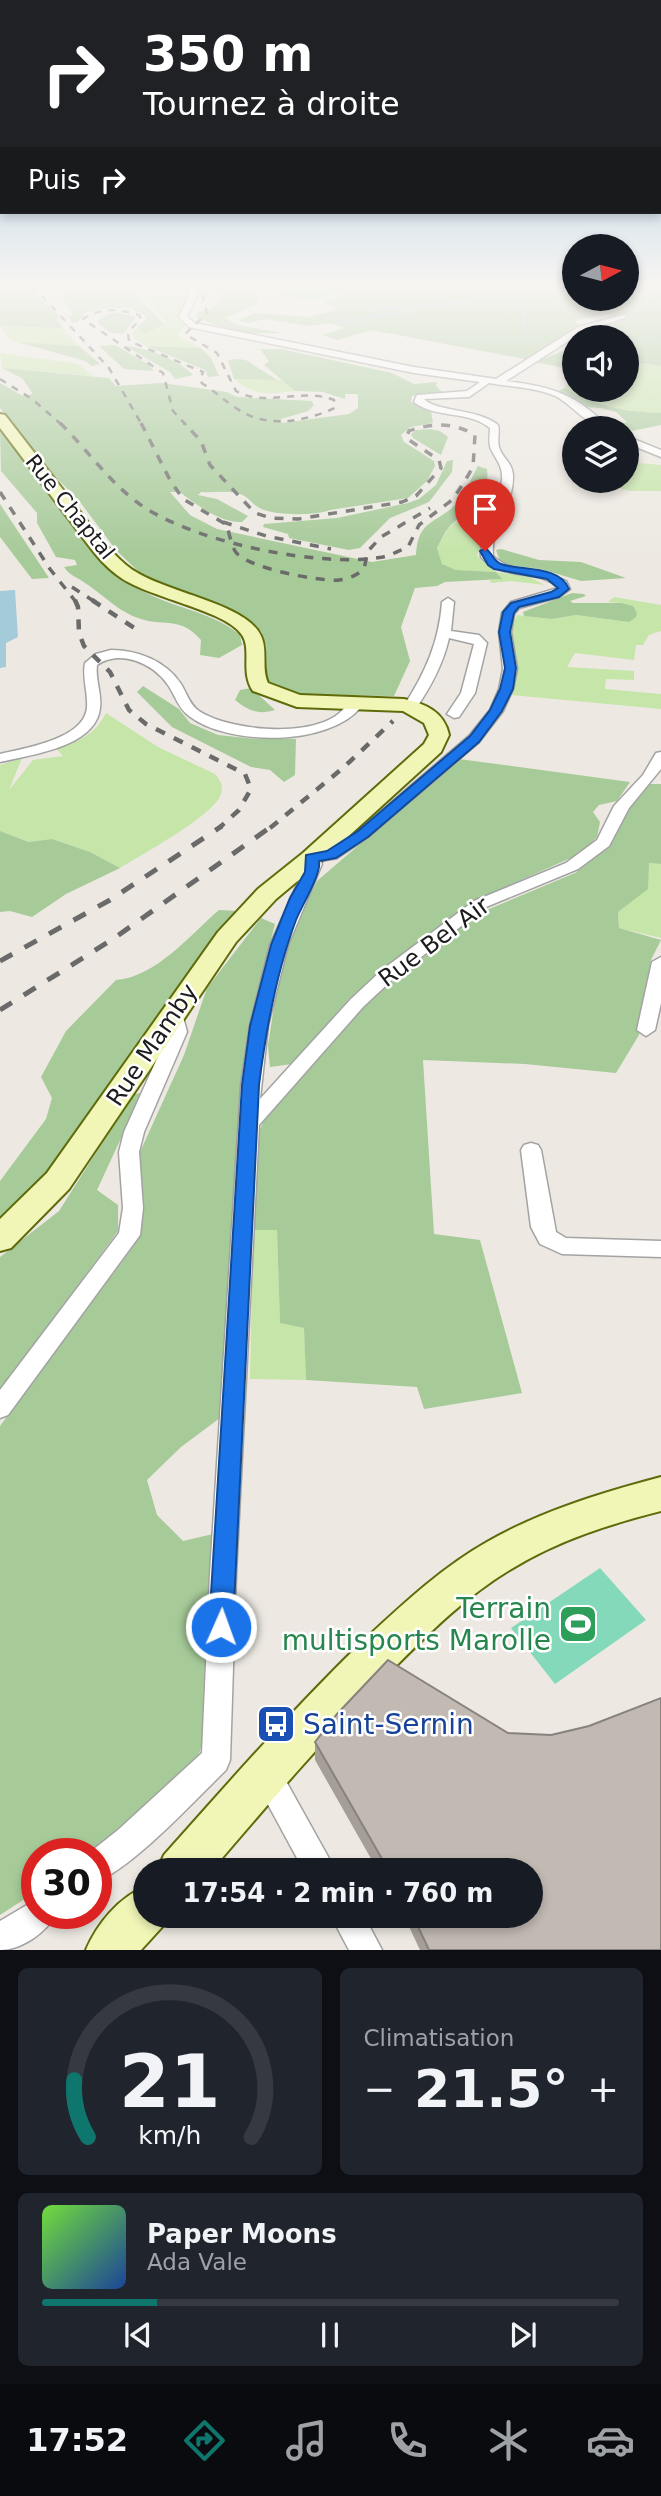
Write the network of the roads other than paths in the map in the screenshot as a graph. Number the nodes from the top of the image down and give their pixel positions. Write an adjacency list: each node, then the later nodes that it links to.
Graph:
1 (457, 376): 3 (street)
2 (501, 376): 3 (street)
3 (492, 381): 4 (street); 15 (street)
4 (588, 416)
5 (0, 418): 10 (street, Rue Chaptal)
6 (639, 445): 7 (street)
7 (661, 454)
8 (448, 602): 9 (street)
9 (446, 634): 11 (street); 12 (street)
10 (354, 703): 11 (street, Rue Chaptal); 14 (street)
11 (410, 706): 15 (street)
12 (454, 714)
13 (661, 756): 19 (street, Rue Bel Air)
14 (0, 758)
15 (311, 858): 17 (street, Rue Mamby); 19 (street)
16 (661, 962): 18 (street)
17 (173, 1013): 21 (street, Rue Mamby); 23 (street)
18 (646, 1030)
19 (248, 1124): 26 (street)
20 (531, 1150): 22 (street)
21 (0, 1239)
22 (661, 1249)
23 (0, 1408)
24 (661, 1494): 25 (street)
25 (265, 1772): 27 (street); 28 (street)
26 (112, 1854)
27 (191, 1858)
28 (314, 1858)
29 (133, 1924): 33 (street)
30 (21, 1928): 32 (street)
31 (354, 1928): 34 (street)
32 (0, 1938)
33 (110, 1950)
34 (366, 1950)

